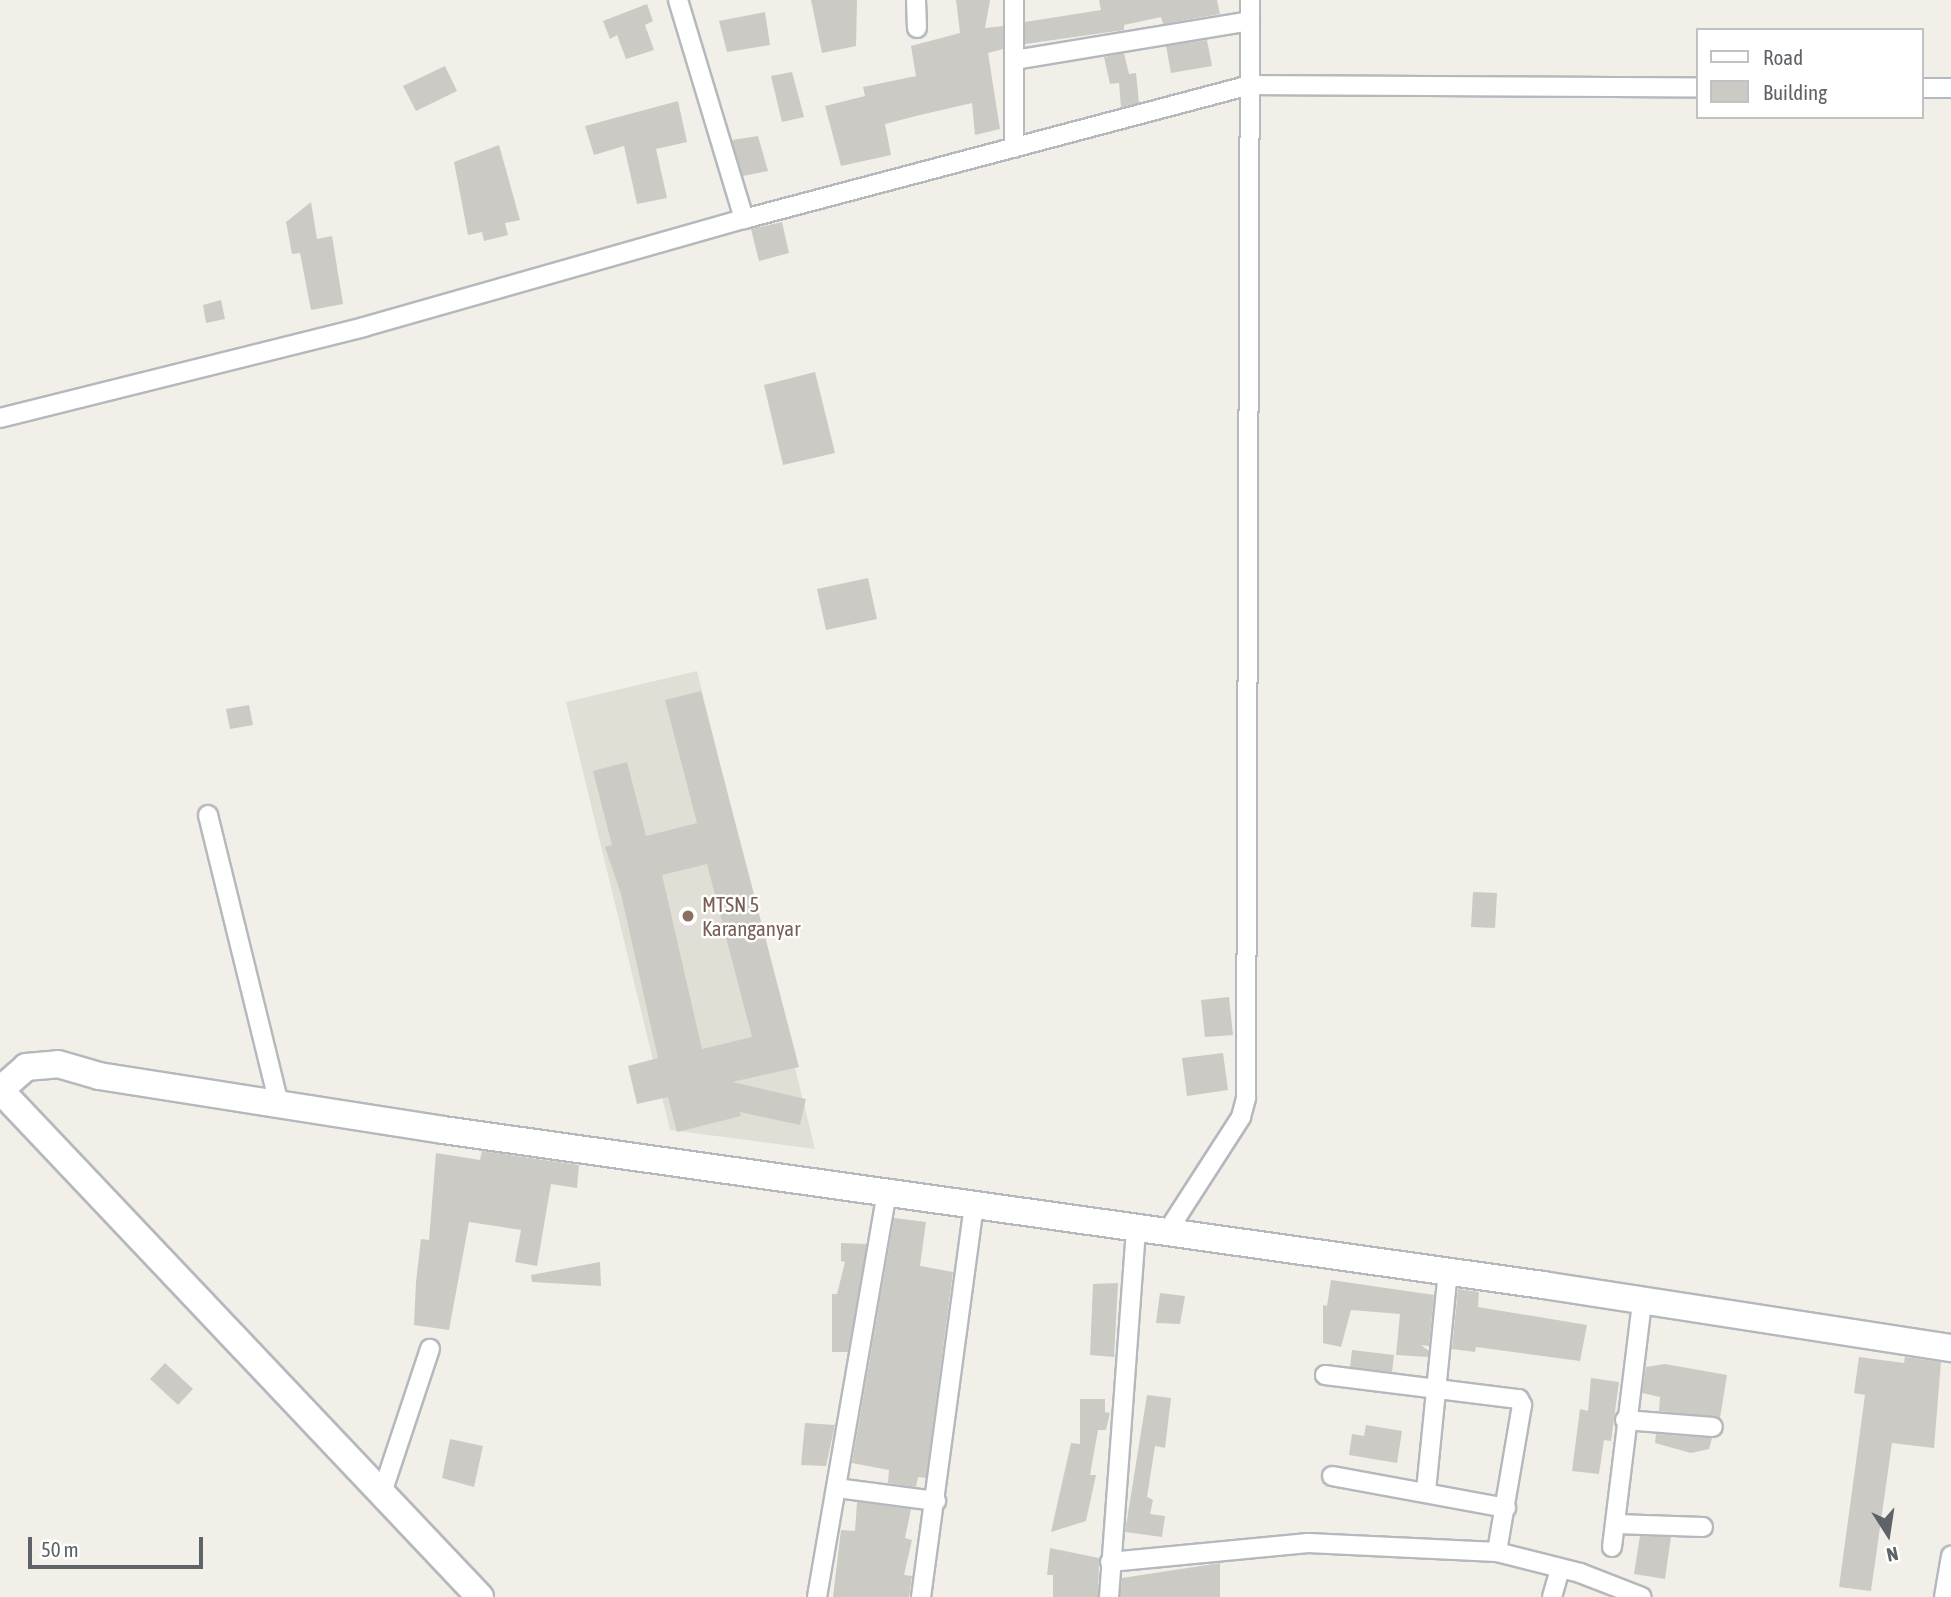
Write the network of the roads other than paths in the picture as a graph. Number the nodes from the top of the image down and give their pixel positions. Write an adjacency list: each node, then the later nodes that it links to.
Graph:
1 (678, 0): 13 (street)
2 (916, 0): 6 (street)
3 (1014, 0): 7 (street)
4 (1250, 0): 5 (street)
5 (1250, 21): 7 (street); 8 (street)
6 (917, 28)
7 (1015, 60): 12 (street)
8 (1250, 85): 9 (street); 12 (street); 20 (street)
9 (1696, 87)
10 (1923, 88): 11 (street)
11 (1951, 88)
12 (1014, 148): 13 (street)
13 (744, 219): 14 (street)
14 (0, 418)
15 (208, 815): 16 (street)
16 (279, 1104): 17 (main road); 32 (main road)
17 (887, 1193): 18 (main road); 30 (street)
18 (974, 1205): 19 (main road); 33 (street)
19 (1136, 1228): 20 (main road); 40 (street)
20 (1167, 1232): 21 (main road)
21 (1448, 1272): 22 (main road); 26 (street)
22 (1642, 1303): 23 (main road); 27 (street)
23 (1951, 1348)
24 (430, 1349): 32 (street)
25 (1325, 1375): 26 (street)
26 (1433, 1387): 31 (street); 34 (street)
27 (1625, 1420): 28 (street); 35 (street)
28 (1713, 1427)
29 (1332, 1476): 31 (street)
30 (836, 1488): 33 (street); 43 (street)
31 (1426, 1491): 34 (street)
32 (382, 1493): 42 (main road)
33 (936, 1501): 44 (street)
34 (1506, 1508): 38 (street)
35 (1616, 1524): 36 (street); 37 (street)
36 (1703, 1527)
37 (1612, 1547)
38 (1497, 1552): 40 (street); 41 (street)
39 (1951, 1556): 48 (street)
40 (1110, 1562): 45 (street)
41 (1560, 1569): 46 (street); 47 (street)
42 (480, 1597)
43 (817, 1597)
44 (920, 1597)
45 (1109, 1597)
46 (1552, 1597)
47 (1642, 1597)
48 (1944, 1597)

